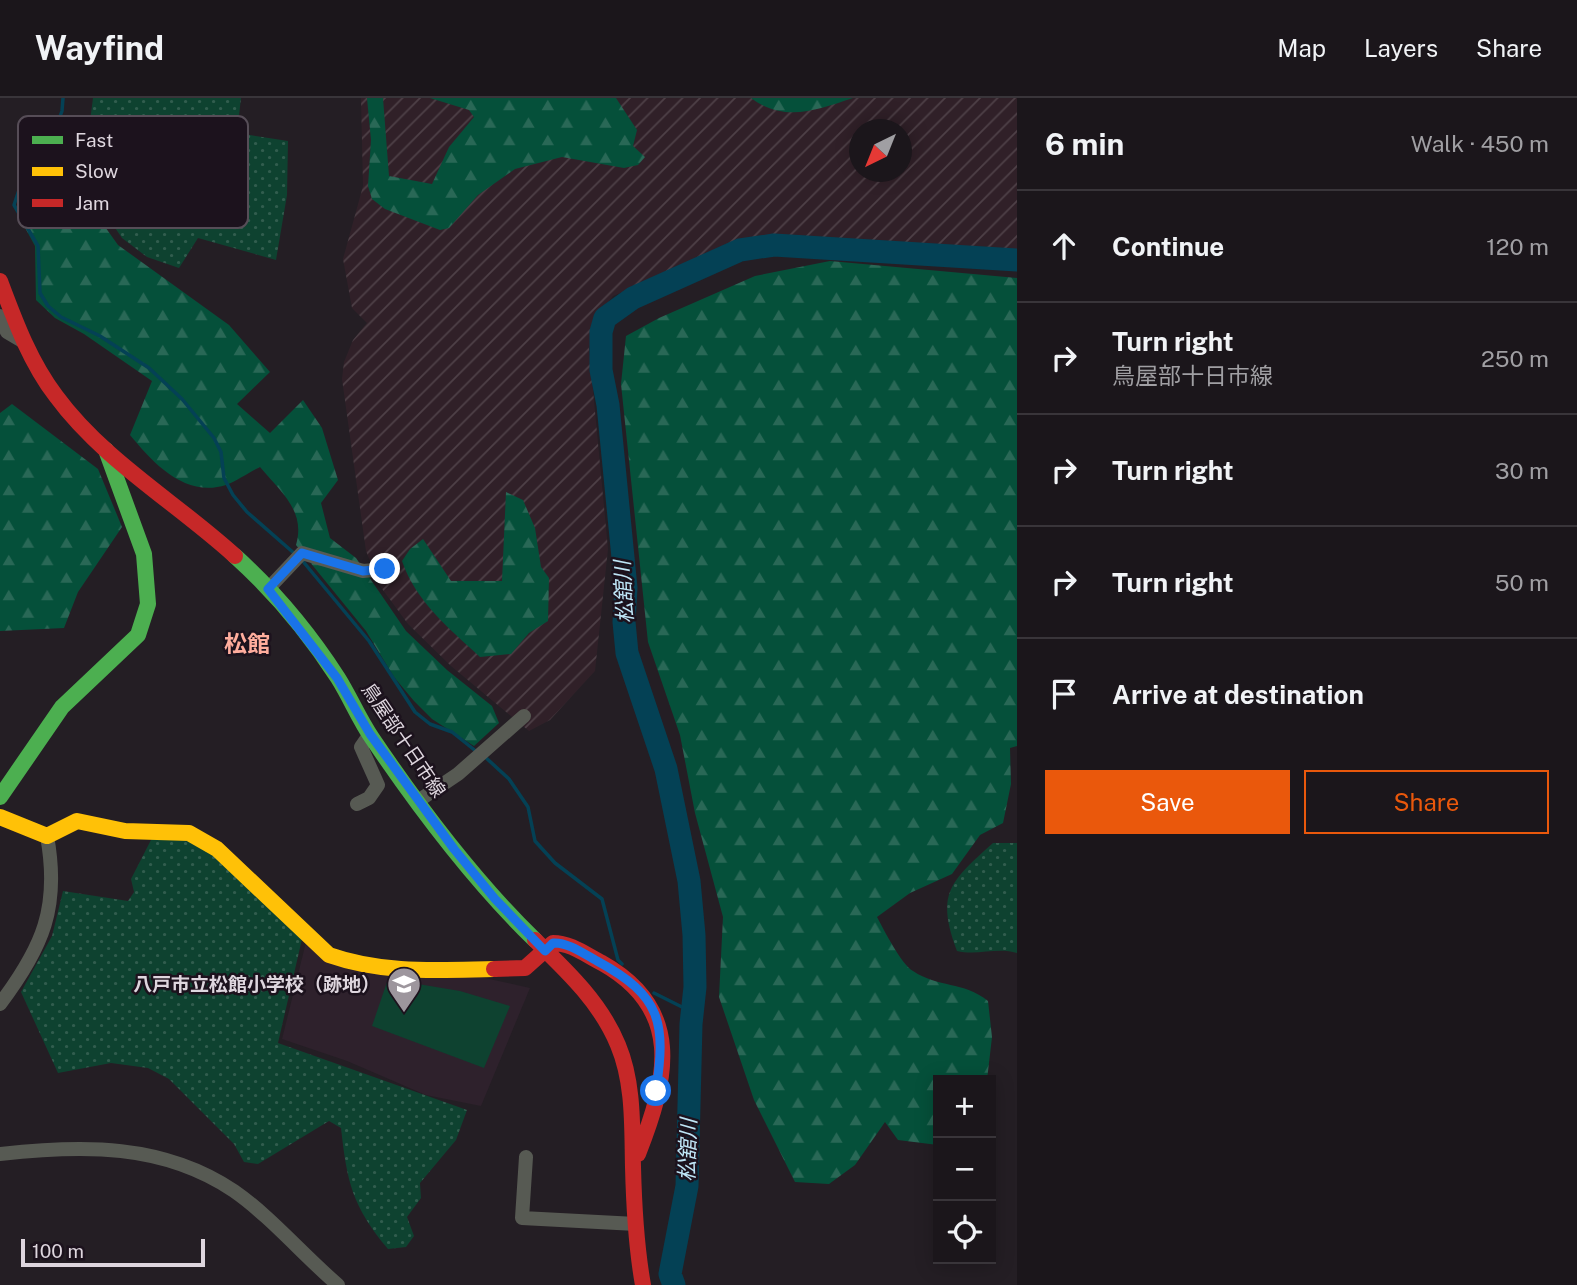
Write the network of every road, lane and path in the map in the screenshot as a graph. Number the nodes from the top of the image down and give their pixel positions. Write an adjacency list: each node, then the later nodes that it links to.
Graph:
1 (0, 281): 3 (street, 鳥屋部十日市線)
2 (0, 316): 3 (street)
3 (24, 343): 4 (street, 鳥屋部十日市線)
4 (105, 448): 6 (street, 鳥屋部十日市線); 9 (street)
5 (385, 569): 6 (street)
6 (268, 589): 8 (street, 鳥屋部十日市線)
7 (524, 716): 10 (street)
8 (370, 734): 10 (street, 鳥屋部十日市線); 11 (street)
9 (0, 797)
10 (418, 801): 14 (street, 鳥屋部十日市線)
11 (357, 804)
12 (0, 817): 13 (street)
13 (47, 836): 14 (street); 15 (street)
14 (545, 951): 18 (street, 鳥屋部十日市線); 18 (street)
15 (0, 1004)
16 (0, 1154): 20 (street)
17 (526, 1157): 19 (street)
18 (633, 1164): 19 (street, 鳥屋部十日市線)
19 (636, 1224): 21 (street, 鳥屋部十日市線)
20 (338, 1285)
21 (643, 1285)

